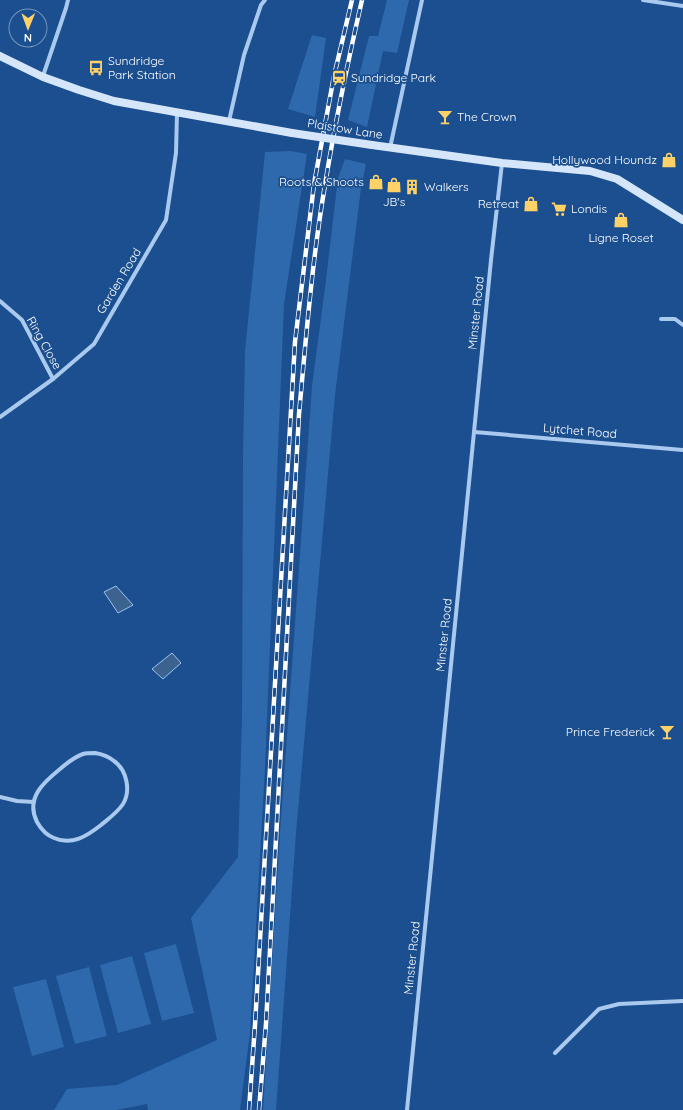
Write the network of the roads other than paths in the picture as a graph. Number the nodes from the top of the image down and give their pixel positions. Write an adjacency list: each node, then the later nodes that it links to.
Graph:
1 (68, 0): 7 (street)
2 (265, 0): 9 (street)
3 (422, 0): 10 (street)
4 (643, 0): 5 (street)
5 (683, 6)
6 (0, 56): 7 (street, Plaistow Lane)
7 (43, 77): 8 (street, Plaistow Lane)
8 (178, 113): 9 (street, Plaistow Lane); 16 (street, Garden Road)
9 (229, 121): 10 (street, Plaistow Lane, bridge)
10 (390, 148): 11 (street, Plaistow Lane)
11 (502, 163): 12 (street, Plaistow Lane); 18 (street, Minster Road)
12 (683, 220)
13 (0, 300): 16 (street, Ring Close)
14 (661, 319): 15 (street)
15 (683, 325)
16 (53, 379): 17 (street, Garden Road)
17 (0, 417)
18 (474, 432): 19 (street, Lytchet Road); 24 (street, Minster Road)
19 (683, 450)
20 (0, 797): 21 (street)
21 (34, 802): 21 (street)
22 (683, 1001): 23 (street)
23 (555, 1053)
24 (407, 1110)

